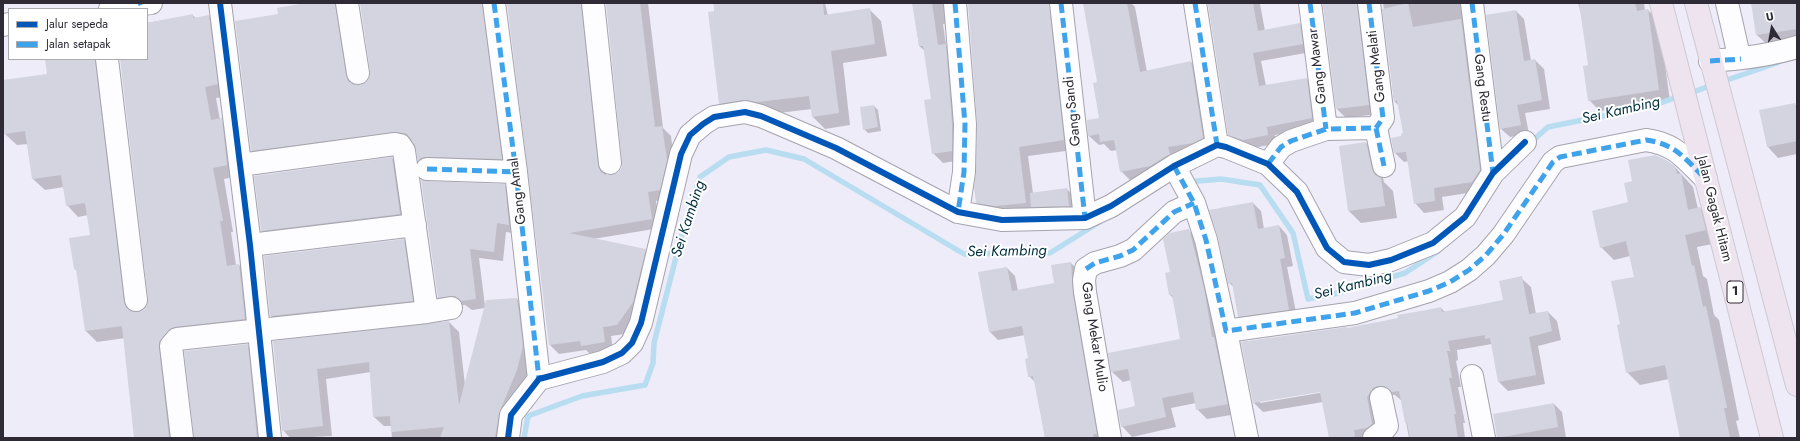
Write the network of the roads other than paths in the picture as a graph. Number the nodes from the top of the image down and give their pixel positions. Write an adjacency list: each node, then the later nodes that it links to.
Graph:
1 (220, 3): 27 (street)
2 (347, 3): 20 (street)
3 (494, 3): 31 (street, Gang Amal)
4 (593, 3): 25 (street)
5 (955, 3): 35 (street)
6 (1061, 3): 36 (street, Gang Sandi)
7 (1194, 3): 24 (street)
8 (1310, 3): 22 (street, Gang Mawar)
9 (1369, 3): 21 (street, Gang Melati)
10 (1472, 3): 32 (street, Gang Restu)
11 (1661, 3): 33 (highway, Jalan Gagak Hitam / 1)
12 (144, 4): 13 (street)
13 (117, 8)
14 (1729, 9): 15 (street); 16 (street)
15 (1698, 12): 19 (highway)
16 (1737, 47)
17 (1797, 47): 19 (street)
18 (107, 60): 39 (street)
19 (1712, 70): 46 (highway)
20 (358, 73)
21 (1376, 128): 22 (street); 28 (street)
22 (1326, 130): 26 (street)
23 (1525, 142): 32 (street)
24 (1217, 145): 26 (street); 30 (street)
25 (610, 163)
26 (1268, 164): 32 (street)
27 (240, 165): 37 (street); 38 (street)
28 (1384, 166)
29 (426, 169): 31 (street)
30 (1176, 171): 34 (street); 36 (street)
31 (516, 172): 45 (street, Gang Amal)
32 (1492, 173)
33 (1706, 179): 43 (street); 55 (highway, Jalan Gagak Hitam / 1)
34 (1192, 200): 43 (street); 51 (street, Gang Mekar Mulio)
35 (958, 212): 36 (street); 45 (street)
36 (1085, 218)
37 (415, 225): 38 (street); 41 (street)
38 (250, 245): 42 (street)
39 (136, 300)
40 (451, 308): 41 (street)
41 (427, 312): 42 (street)
42 (260, 331): 48 (street); 49 (street)
43 (1226, 331): 52 (street)
44 (1472, 376): 54 (street)
45 (539, 380): 50 (street)
46 (1797, 385)
47 (1381, 398): 53 (street)
48 (182, 438)
49 (270, 438)
50 (508, 438)
51 (1110, 438)
52 (1247, 438)
53 (1374, 438)
54 (1484, 438)
55 (1772, 438)

